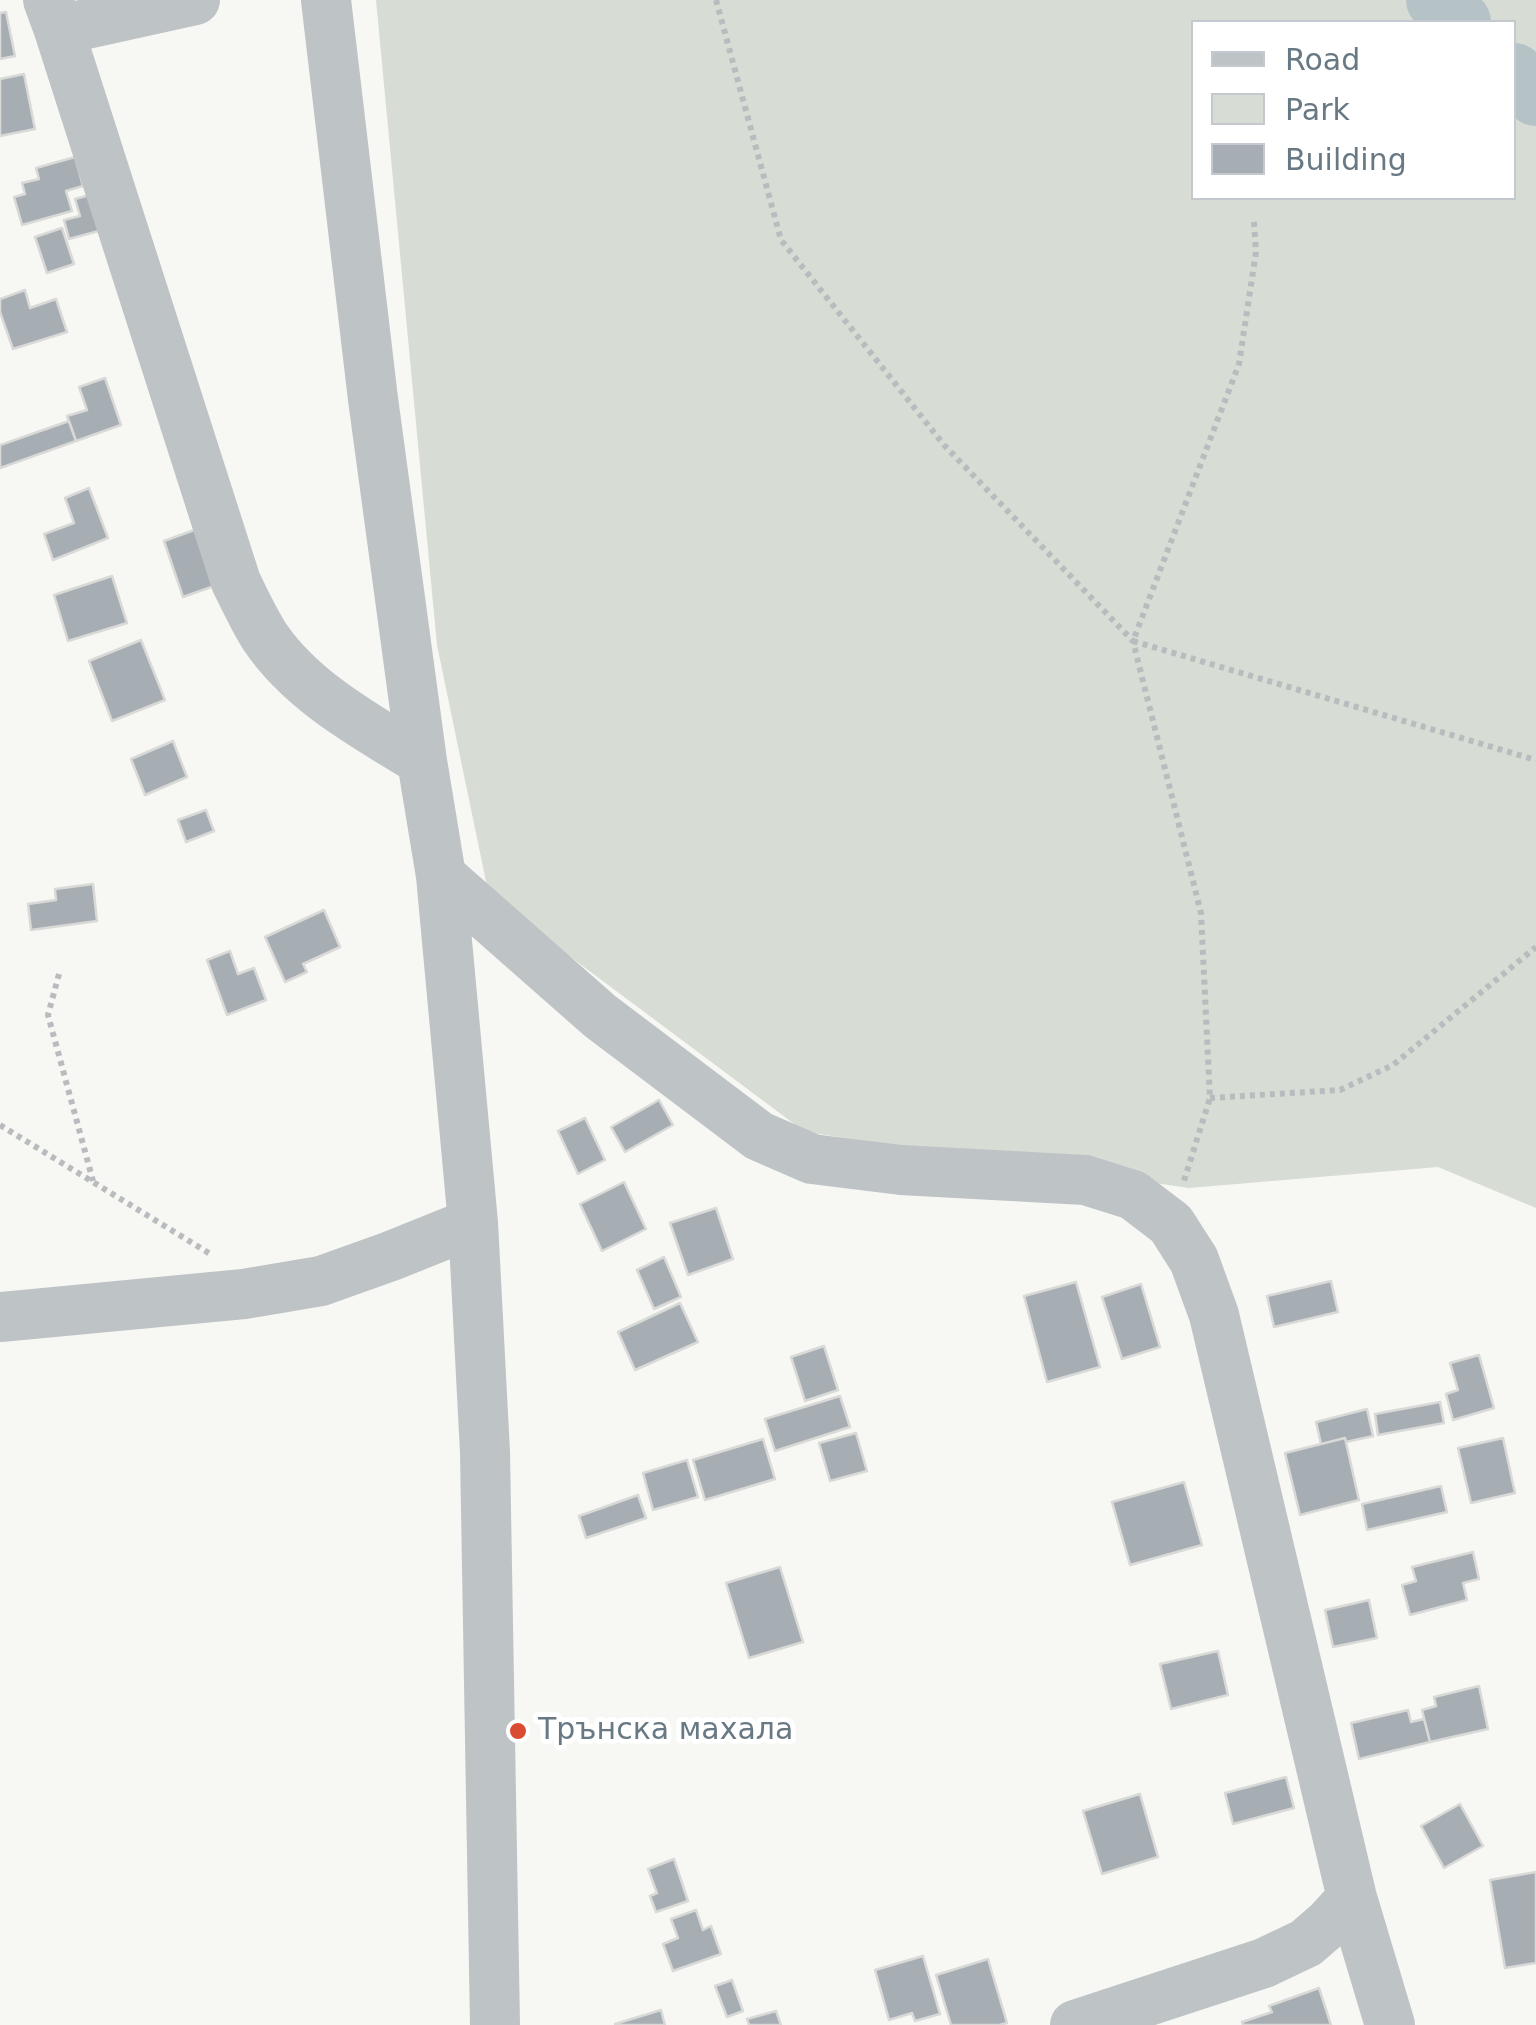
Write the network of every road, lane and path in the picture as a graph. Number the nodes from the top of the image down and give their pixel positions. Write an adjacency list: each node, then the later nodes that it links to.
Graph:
1 (195, 0): 4 (street)
2 (326, 0): 8 (street)
3 (716, 0): 6 (path)
4 (53, 15): 8 (street)
5 (1254, 222): 6 (path)
6 (1133, 642): 7 (path); 12 (path)
7 (1536, 760)
8 (422, 761): 9 (street)
9 (441, 876): 15 (street); 16 (street)
10 (1536, 947): 12 (path)
11 (59, 974): 14 (path)
12 (1210, 1098): 16 (path)
13 (0, 1125): 14 (path)
14 (93, 1182): 17 (path)
15 (473, 1224): 17 (street); 20 (street)
16 (1171, 1224): 19 (street)
17 (269, 1289): 18 (street)
18 (0, 1317)
19 (1352, 1898): 21 (street); 22 (street)
20 (496, 2025)
21 (1075, 2025)
22 (1390, 2025)

